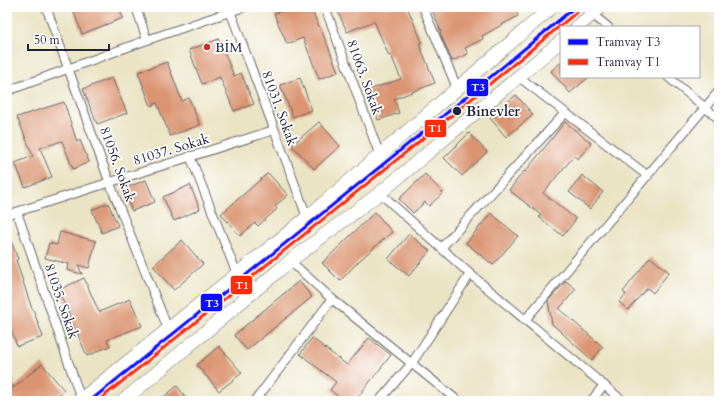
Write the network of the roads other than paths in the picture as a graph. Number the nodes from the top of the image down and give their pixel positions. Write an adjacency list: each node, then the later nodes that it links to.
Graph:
1 (46, 7): 13 (street, 81056. Sokak)
2 (136, 7): 11 (street)
3 (244, 7): 7 (street)
4 (325, 7): 24 (street, 81063. Sokak)
5 (423, 7): 16 (street)
6 (552, 7): 16 (main road)
7 (230, 10): 11 (street); 22 (street, 81031. Sokak)
8 (596, 10): 9 (main road); 10 (street)
9 (578, 26)
10 (607, 26)
11 (147, 40): 13 (street)
12 (560, 42): 14 (main road)
13 (69, 68): 17 (street); 26 (street, 81056. Sokak)
14 (519, 77): 20 (street); 27 (main road)
15 (669, 78): 19 (street)
16 (457, 88): 24 (main road)
17 (7, 91)
18 (719, 92): 19 (street)
19 (706, 108): 21 (street); 25 (street)
20 (565, 113): 25 (street); 31 (street)
21 (719, 119)
22 (274, 130): 23 (street, 81037. Sokak); 30 (street, 81031. Sokak)
23 (190, 156): 26 (street, 81037. Sokak); 33 (street)
24 (380, 156): 30 (main road)
25 (648, 176): 36 (street)
26 (109, 181): 28 (street, 81037. Sokak); 37 (street, 81056. Sokak)
27 (380, 193): 31 (street); 32 (main road)
28 (17, 212): 29 (street, 81037. Sokak); 40 (street, 81035. Sokak)
29 (7, 215)
30 (307, 217): 33 (main road)
31 (442, 247): 34 (street)
32 (290, 261): 35 (street); 41 (main road)
33 (237, 274): 37 (main road)
34 (470, 274): 36 (street); 38 (street)
35 (332, 299): 38 (street); 42 (street)
36 (525, 320): 39 (street)
37 (168, 329): 40 (main road)
38 (412, 363): 43 (street); 44 (street)
39 (604, 385): 45 (street); 46 (street)
40 (80, 400)
41 (125, 400)
42 (255, 401)
43 (379, 401)
44 (458, 401)
45 (591, 401)
46 (623, 401)

